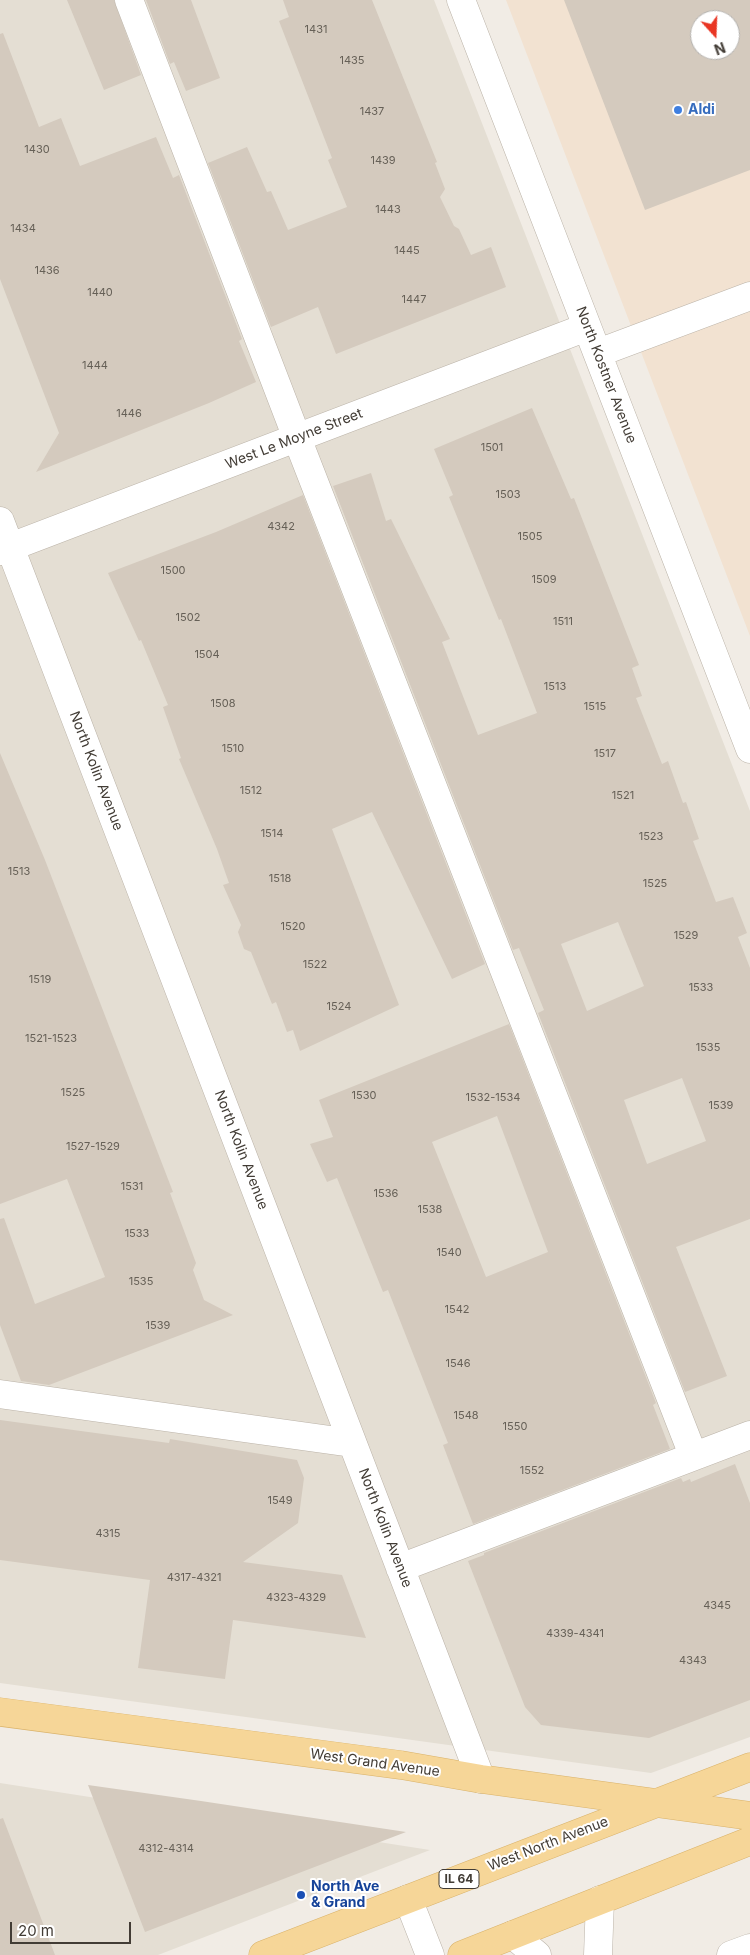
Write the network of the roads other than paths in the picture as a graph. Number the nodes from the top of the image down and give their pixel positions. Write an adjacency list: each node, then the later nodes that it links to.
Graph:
1 (130, 0): 6 (street)
2 (461, 0): 4 (street, North Kostner Avenue)
3 (750, 296): 5 (street)
4 (588, 327): 5 (street, North Kostner Avenue); 6 (street, West Le Moyne Street)
5 (598, 353): 9 (street, North Kostner Avenue)
6 (296, 438): 8 (street, West Le Moyne Street); 13 (street)
7 (0, 521): 8 (street, North Kolin Avenue)
8 (5, 550): 12 (street, North Kolin Avenue)
9 (750, 749)
10 (0, 1393): 12 (street)
11 (750, 1435): 13 (street)
12 (352, 1442): 14 (street, North Kolin Avenue)
13 (693, 1455): 14 (street)
14 (400, 1568): 17 (street, North Kolin Avenue)
15 (0, 1712): 17 (main road, West Grand Avenue)
16 (750, 1767): 18 (main road, West North Avenue / IL 64)
17 (481, 1779): 18 (main road, West Grand Avenue)
18 (654, 1802): 19 (main road, West Grand Avenue); 21 (main road, West North Avenue / IL 64)
19 (750, 1816)
20 (750, 1841): 22 (main road)
21 (408, 1899): 25 (main road, West North Avenue / IL 64); 26 (street)
22 (600, 1900): 23 (main road); 29 (street)
23 (513, 1935): 27 (main road); 28 (street)
24 (750, 1948): 30 (street)
25 (263, 1955)
26 (430, 1955)
27 (462, 1955)
28 (537, 1955)
29 (598, 1955)
30 (731, 1955)

